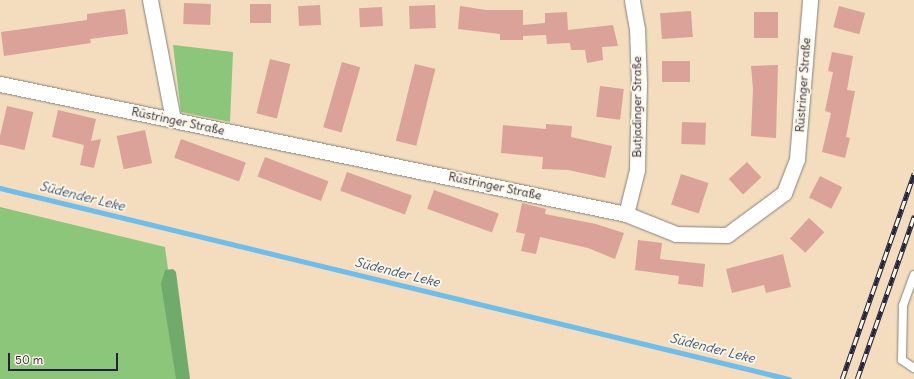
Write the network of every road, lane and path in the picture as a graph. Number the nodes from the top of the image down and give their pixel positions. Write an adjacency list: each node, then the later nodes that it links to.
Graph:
1 (150, 0): 5 (street)
2 (632, 0): 6 (street, Butjadinger Straße)
3 (810, 0): 6 (street, Rüstringer Straße)
4 (0, 84): 5 (street, Rüstringer Straße)
5 (173, 119): 6 (street, Rüstringer Straße)
6 (626, 214)
7 (914, 275): 8 (lane)
8 (914, 368)

